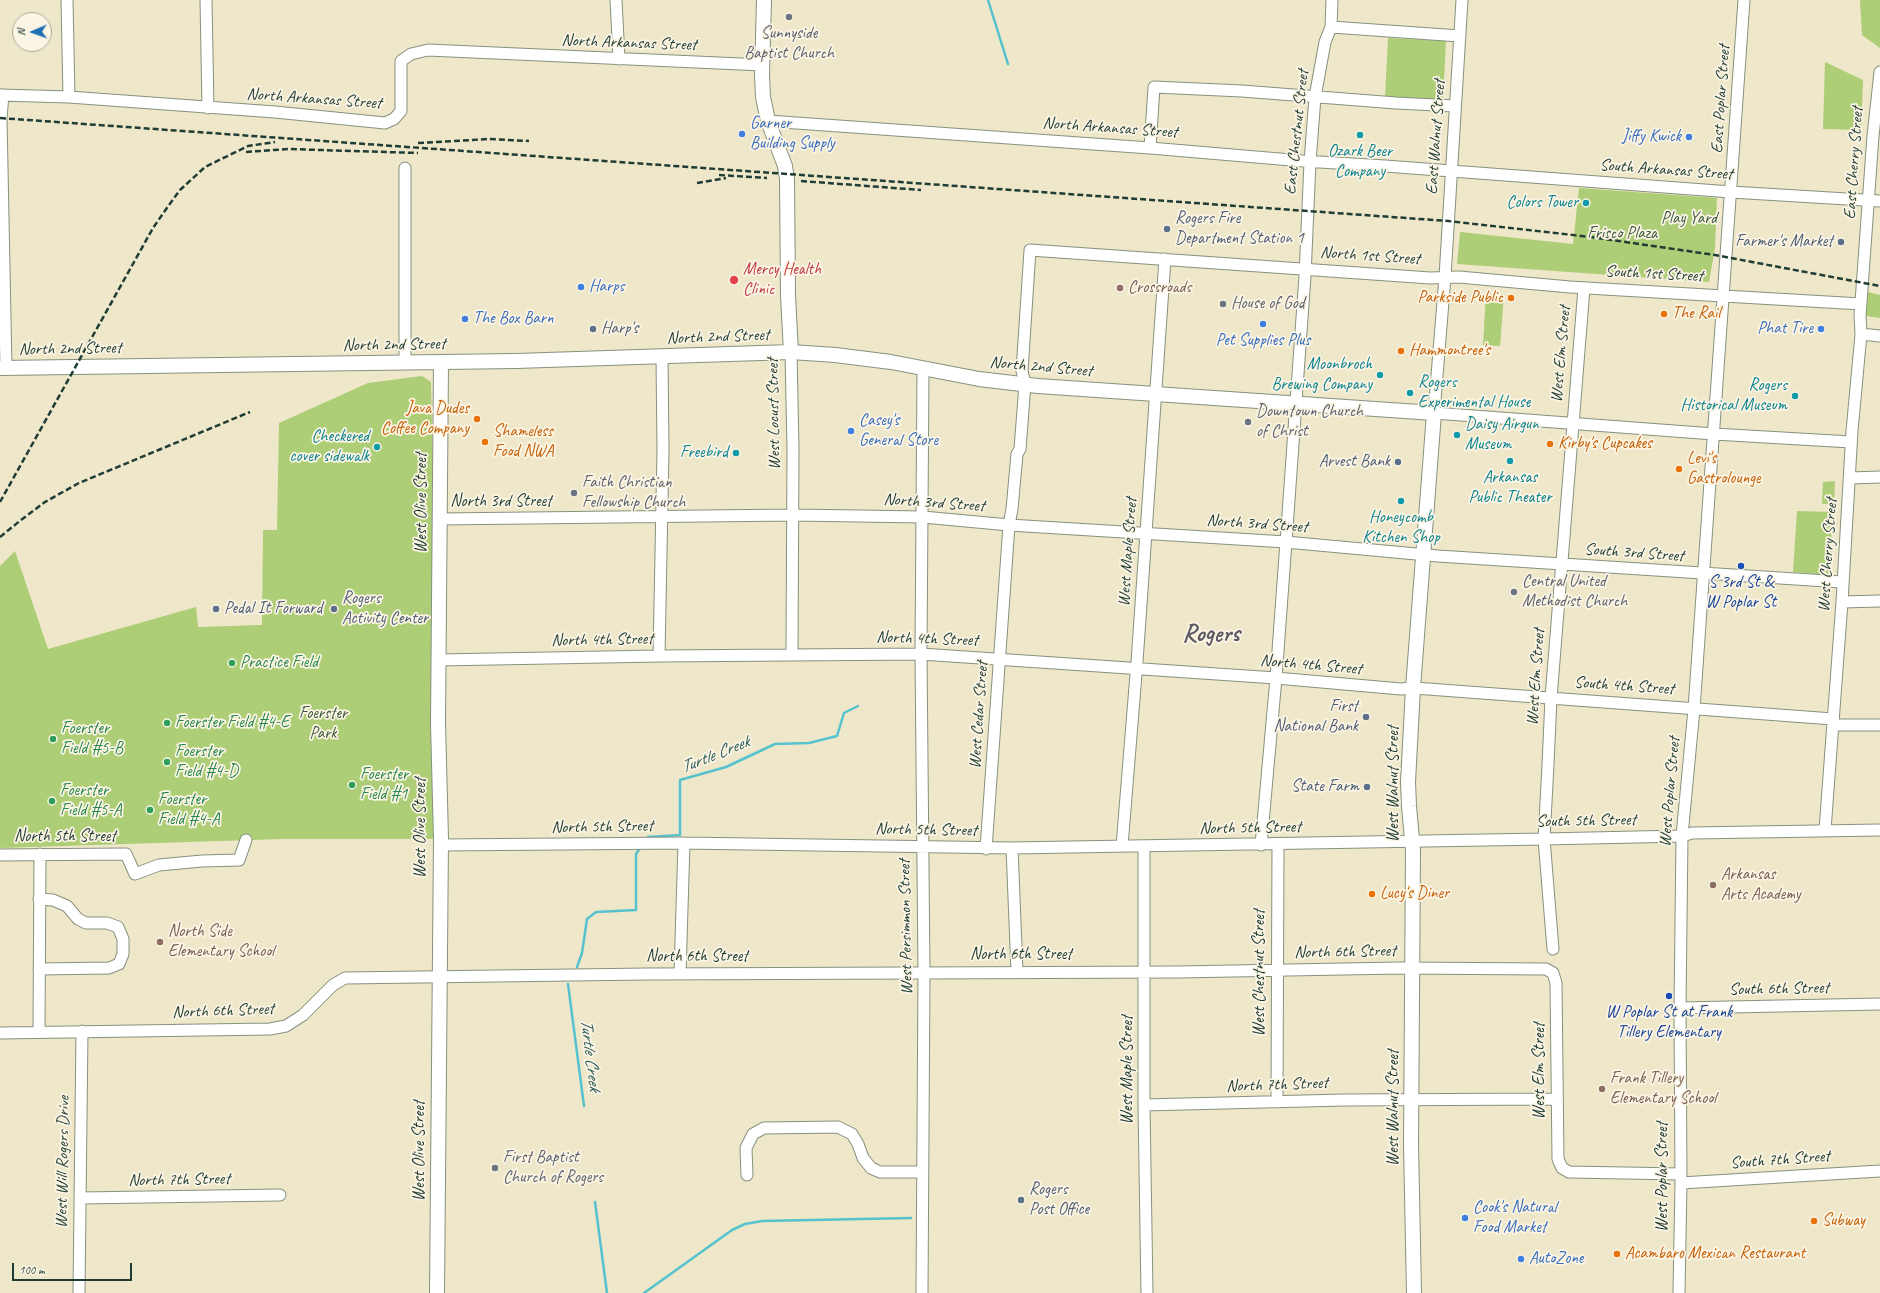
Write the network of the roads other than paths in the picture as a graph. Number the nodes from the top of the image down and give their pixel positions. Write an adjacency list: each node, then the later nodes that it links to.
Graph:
1 (67, 0): 14 (street)
2 (206, 0): 17 (street)
3 (616, 0): 10 (street)
4 (764, 0): 11 (main road, West Locust Street)
5 (1332, 0): 8 (street, East Chestnut Street)
6 (1462, 0): 9 (street, East Walnut Street)
7 (1744, 0): 24 (street, East Poplar Street)
8 (1332, 27): 9 (street); 15 (street, East Chestnut Street)
9 (1460, 36): 16 (street, East Walnut Street)
10 (619, 59): 11 (street, North Arkansas Street); 17 (street, North Arkansas Street)
11 (762, 65): 18 (main road, West Locust Street)
12 (1880, 72): 19 (street, East Cherry Street)
13 (1, 95): 14 (street, North Arkansas Street); 41 (street)
14 (69, 97): 17 (street, North Arkansas Street)
15 (1316, 97): 16 (street); 20 (street); 21 (street, East Chestnut Street)
16 (1455, 106): 23 (street, East Walnut Street)
17 (208, 108)
18 (768, 121): 20 (street, North Arkansas Street); 37 (main road, West Locust Street)
19 (1876, 136): 25 (street, East Cherry Street)
20 (1150, 148): 21 (street, North Arkansas Street)
21 (1310, 162): 23 (street, North Arkansas Street); 29 (street, East Chestnut Street)
22 (405, 168): 39 (street)
23 (1450, 171): 24 (street, South Arkansas Street); 30 (street, East Walnut Street)
24 (1731, 192): 25 (street, South Arkansas Street); 33 (street, East Poplar Street)
25 (1868, 201): 26 (street, South Arkansas Street); 31 (street, East Cherry Street)
26 (1880, 201)
27 (1030, 250): 28 (street, North 1st Street); 43 (street, West Cedar Street)
28 (1165, 259): 29 (street, North 1st Street); 44 (street, West Maple Street)
29 (1305, 268): 30 (street, North 1st Street); 45 (street)
30 (1444, 277): 32 (street, South 1st Street); 46 (street, West Walnut Street)
31 (1863, 282): 34 (street, West Cherry Street)
32 (1584, 288): 33 (street, South 1st Street); 47 (street, West Elm Street)
33 (1724, 296): 34 (street, South 1st Street); 48 (street, West Poplar Street)
34 (1861, 304): 35 (street, West Cherry Street)
35 (1861, 334): 36 (street); 49 (street, West Cherry Street)
36 (1880, 336)
37 (791, 352): 38 (main road, North 2nd Street); 42 (main road, North 2nd Street); 52 (street, West Locust Street)
38 (662, 356): 40 (main road, North 2nd Street); 53 (street)
39 (405, 362): 40 (main road, North 2nd Street); 41 (main road, North 2nd Street)
40 (441, 362): 55 (main road, West Olive Street)
41 (3, 368)
42 (923, 369): 43 (main road, North 2nd Street); 54 (street, West Persimmon Street)
43 (1025, 384): 44 (main road, North 2nd Street); 56 (street, West Cedar Street)
44 (1155, 394): 45 (main road, North 2nd Street); 57 (street, West Maple Street)
45 (1294, 404): 46 (main road, North 2nd Street); 58 (street)
46 (1434, 413): 47 (street); 59 (main road, West Walnut Street)
47 (1573, 423): 48 (street); 60 (street, West Elm Street)
48 (1714, 434): 49 (street); 61 (street, West Poplar Street)
49 (1851, 442): 51 (street, West Cherry Street)
50 (1880, 477): 51 (street)
51 (1850, 478): 62 (street, West Cherry Street)
52 (793, 515): 53 (street, North 3rd Street); 54 (street, North 3rd Street); 65 (street, West Locust Street)
53 (662, 517): 55 (street, North 3rd Street); 67 (street)
54 (923, 517): 56 (street, North 3rd Street); 66 (street, West Persimmon Street)
55 (440, 519): 68 (main road, West Olive Street)
56 (1008, 525): 57 (street, North 3rd Street); 69 (street, West Cedar Street)
57 (1146, 533): 58 (street, North 3rd Street); 70 (street, West Maple Street)
58 (1286, 542): 59 (street, North 3rd Street); 71 (street)
59 (1424, 555): 60 (street, South 3rd Street); 72 (main road, West Walnut Street)
60 (1562, 565): 61 (street, South 3rd Street); 73 (street, West Elm Street)
61 (1704, 574): 62 (street, South 3rd Street); 74 (street, West Poplar Street)
62 (1842, 582): 64 (street, West Cherry Street)
63 (1880, 601): 64 (street)
64 (1842, 602): 75 (street, West Cherry Street)
65 (792, 654): 66 (street, North 4th Street); 67 (street, North 4th Street)
66 (921, 654): 69 (street, North 4th Street); 87 (street, West Persimmon Street)
67 (660, 656): 68 (street, North 4th Street)
68 (439, 660): 85 (main road, West Olive Street)
69 (1000, 660): 70 (street, North 4th Street); 91 (street, West Cedar Street)
70 (1137, 669): 71 (street, North 4th Street); 88 (street, West Maple Street)
71 (1276, 678): 72 (street, North 4th Street); 86 (street)
72 (1413, 688): 73 (street, South 4th Street); 82 (main road, West Walnut Street)
73 (1551, 698): 74 (street, South 4th Street); 80 (street, West Elm Street)
74 (1694, 709): 75 (street, South 4th Street); 79 (street, West Poplar Street)
75 (1833, 722): 76 (street, South 4th Street); 77 (street, West Cherry Street)
76 (1880, 725)
77 (1825, 830): 78 (street, South 5th Street); 79 (street, South 5th Street)
78 (1880, 830)
79 (1682, 836): 80 (street, South 5th Street); 105 (street, West Poplar Street)
80 (1544, 839): 82 (street, South 5th Street); 95 (street, West Elm Street)
81 (246, 840): 92 (street, North 5th Street)
82 (1412, 840): 84 (street, North 5th Street); 96 (main road, West Walnut Street)
83 (684, 843): 85 (street, North 5th Street); 87 (street, North 5th Street); 102 (street)
84 (1278, 844): 86 (street, North 5th Street); 98 (street, West Chestnut Street)
85 (440, 845): 103 (main road, West Olive Street)
86 (1261, 845): 89 (street, North 5th Street)
87 (922, 846): 91 (street, North 5th Street); 101 (street, West Persimmon Street)
88 (1122, 846): 89 (street, North 5th Street); 90 (street, North 5th Street)
89 (1144, 846): 100 (street, West Maple Street)
90 (1012, 848): 91 (street, North 5th Street); 99 (street)
91 (986, 849)
92 (40, 854): 93 (street, North 5th Street); 94 (street)
93 (0, 855)
94 (39, 899): 97 (street); 97 (street)
95 (1553, 949)
96 (1413, 969): 98 (street, North 6th Street); 109 (street, West Elm Street); 110 (main road, West Walnut Street)
97 (39, 970): 106 (street)
98 (1277, 970): 100 (street, North 6th Street); 111 (street, West Chestnut Street)
99 (1017, 972): 100 (street, North 6th Street); 101 (street, North 6th Street)
100 (1144, 972): 112 (street, West Maple Street)
101 (924, 973): 102 (street, North 6th Street); 115 (street, West Persimmon Street)
102 (680, 974): 103 (street, North 6th Street)
103 (438, 977): 107 (street, North 6th Street); 121 (main road, West Olive Street)
104 (1880, 1004): 105 (street, South 6th Street)
105 (1680, 1008): 117 (street, West Poplar Street)
106 (39, 1031): 107 (street, North 6th Street); 108 (street, North 6th Street)
107 (82, 1031): 119 (street, West Will Rogers Drive)
108 (0, 1033)
109 (1556, 1098): 110 (street); 113 (street, West Elm Street)
110 (1411, 1099): 111 (street, North 7th Street); 124 (main road, West Walnut Street)
111 (1277, 1102): 112 (street, North 7th Street)
112 (1144, 1105): 123 (street, West Maple Street)
113 (1562, 1168): 117 (street, South 7th Street)
114 (1880, 1171): 117 (street, South 7th Street)
115 (922, 1172): 116 (street); 122 (street, West Persimmon Street)
116 (747, 1175)
117 (1681, 1178): 125 (street, West Poplar Street)
118 (280, 1195): 119 (street, North 7th Street)
119 (80, 1198): 120 (street, West Will Rogers Drive)
120 (79, 1293)
121 (436, 1293)
122 (922, 1293)
123 (1148, 1293)
124 (1414, 1293)
125 (1680, 1293)

